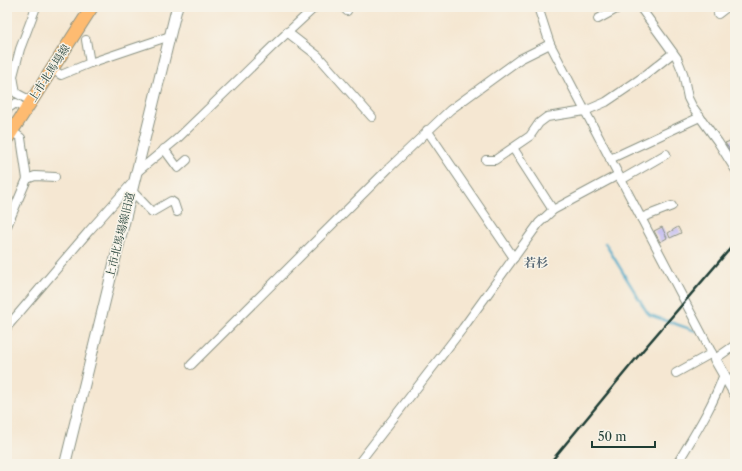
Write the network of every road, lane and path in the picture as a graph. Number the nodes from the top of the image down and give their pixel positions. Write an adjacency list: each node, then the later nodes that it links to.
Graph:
1 (36, 7): 18 (street)
2 (92, 7): 17 (main road, 上市北馬場線)
3 (177, 7): 12 (street, 上市北馬場線旧道)
4 (315, 7): 11 (street)
5 (538, 7): 14 (street)
6 (620, 7): 10 (street)
7 (640, 7): 15 (street)
8 (727, 7): 9 (street)
9 (718, 14)
10 (598, 19)
11 (287, 32): 21 (street); 26 (street)
12 (170, 36): 16 (street); 35 (street, 上市北馬場線旧道)
13 (86, 40): 16 (street)
14 (550, 44): 20 (street); 23 (street)
15 (673, 53): 20 (street); 22 (street)
16 (90, 63): 17 (street)
17 (52, 69): 18 (main road, 上市北馬場線)
18 (28, 105): 19 (street); 24 (main road, 上市北馬場線)
19 (7, 109)
20 (585, 112): 25 (street); 28 (street)
21 (372, 117)
22 (700, 117): 28 (street); 31 (street)
23 (427, 130): 41 (street); 45 (street)
24 (10, 135): 34 (street)
25 (512, 148): 30 (street); 37 (street)
26 (164, 149): 29 (street); 35 (street)
27 (666, 154): 33 (street)
28 (610, 159): 33 (street)
29 (187, 160)
30 (486, 160)
31 (735, 169)
32 (55, 177): 34 (street)
33 (620, 178): 37 (street); 39 (street)
34 (27, 179): 40 (street)
35 (133, 182): 38 (street); 42 (street); 49 (street, 上市北馬場線旧道)
36 (672, 206): 39 (street)
37 (553, 210): 41 (street)
38 (177, 212)
39 (641, 218): 44 (street)
40 (7, 226)
41 (514, 258): 50 (street)
42 (7, 327)
43 (735, 345): 44 (street)
44 (714, 356): 46 (street); 47 (street)
45 (191, 365)
46 (676, 373)
47 (724, 374): 48 (street); 51 (street)
48 (735, 394)
49 (65, 464)
50 (358, 464)
51 (678, 464)

